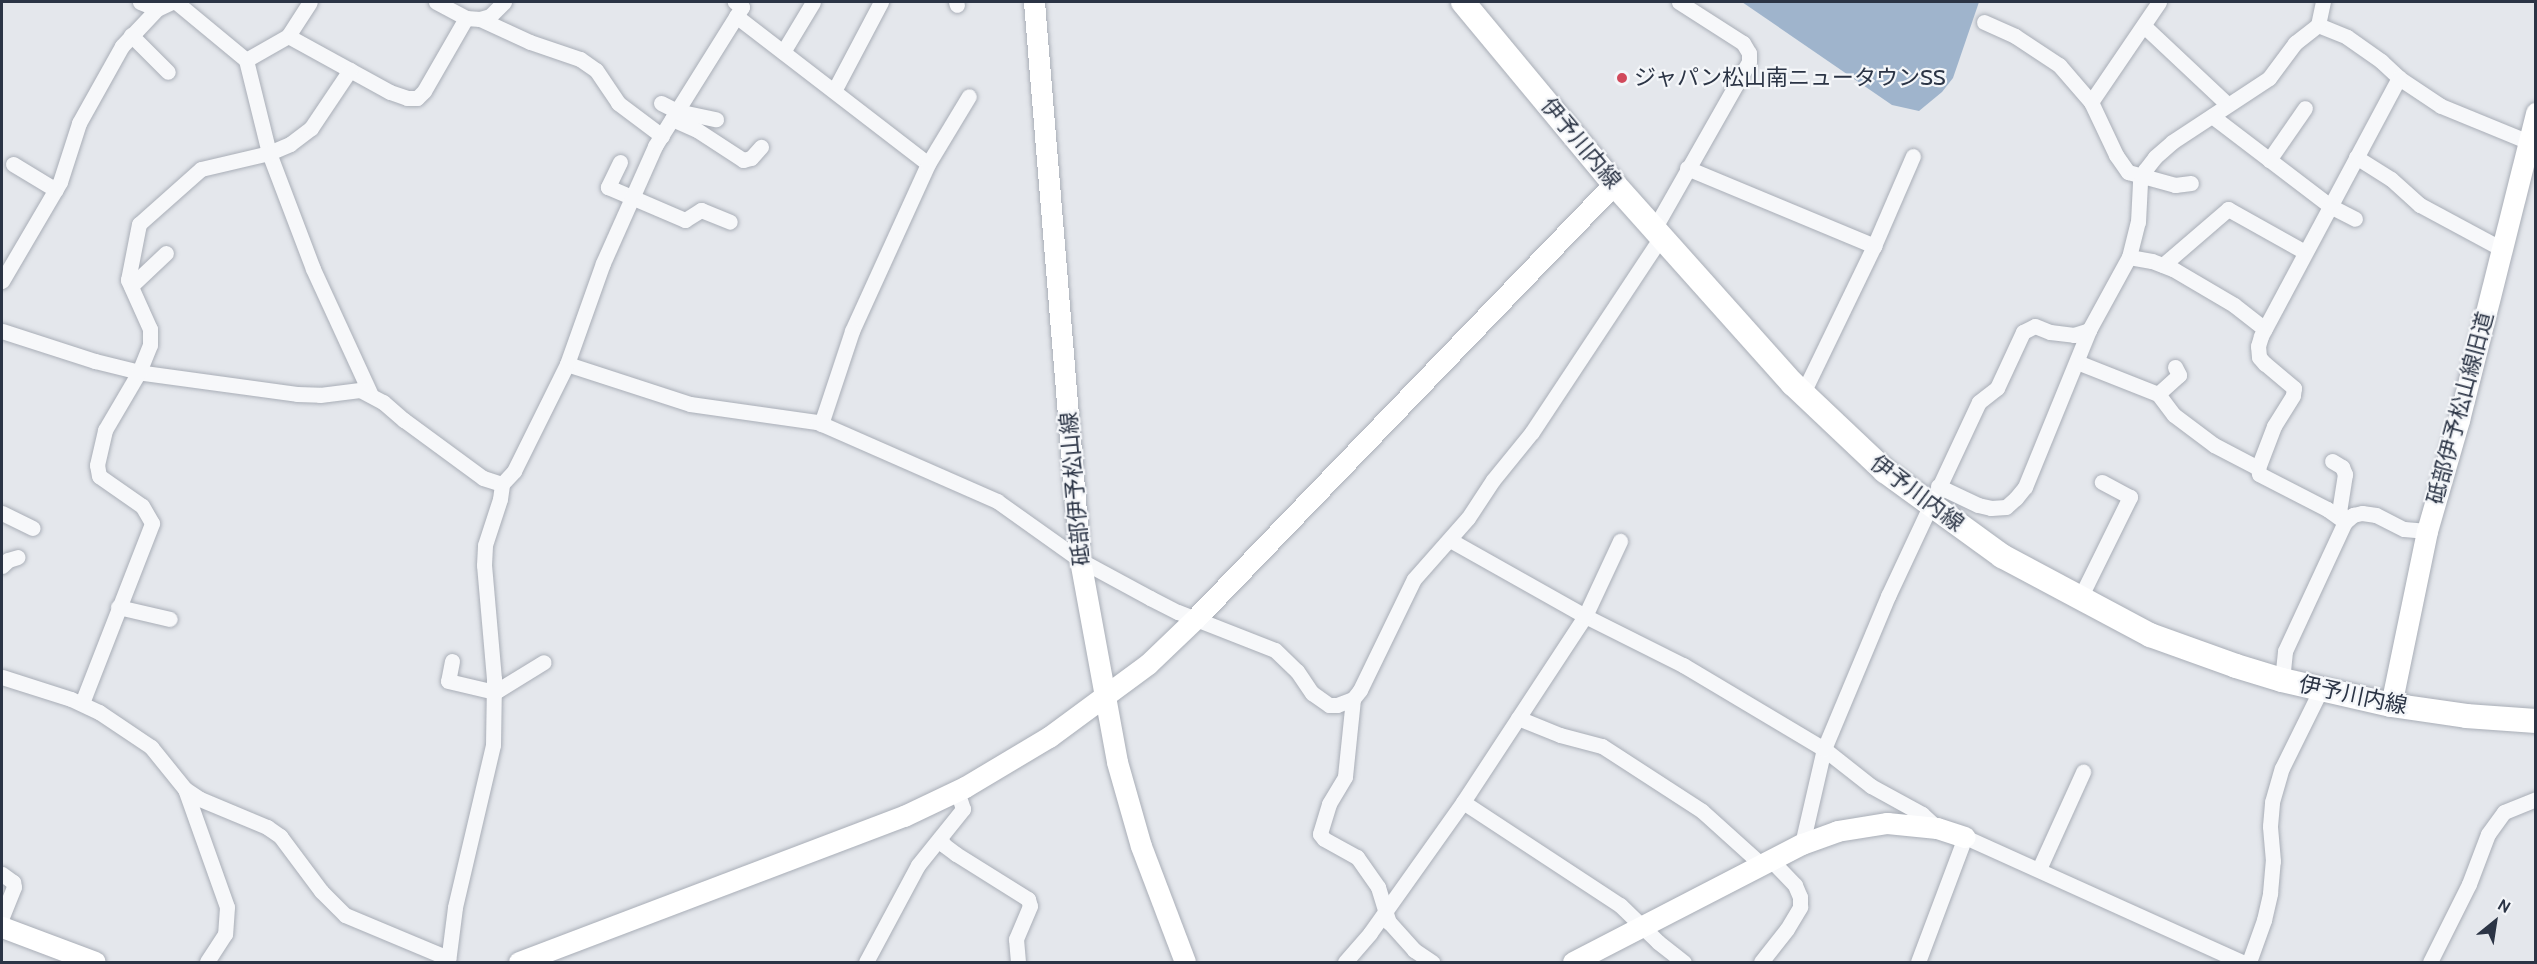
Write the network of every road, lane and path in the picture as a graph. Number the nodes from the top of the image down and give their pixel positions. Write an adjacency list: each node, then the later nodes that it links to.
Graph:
1 (140, 2): 15 (street)
2 (174, 2): 15 (street); 23 (street)
3 (310, 2): 21 (street)
4 (436, 2): 16 (street)
5 (504, 2): 16 (street)
6 (757, 2): 14 (street)
7 (813, 2): 22 (street)
8 (881, 2): 27 (street)
9 (1034, 2): 88 (street, 砥部伊予松山線)
10 (1679, 2): 47 (street)
11 (2159, 2): 19 (street)
12 (2323, 2): 18 (street)
13 (1469, 4): 50 (main road, 伊予川内線)
14 (738, 8): 22 (street); 34 (street)
15 (157, 9): 20 (street)
16 (473, 19): 24 (street); 37 (street)
17 (1984, 22): 29 (street)
18 (2318, 25): 26 (street); 31 (street)
19 (2144, 26): 29 (street); 31 (street)
20 (130, 35): 25 (street); 51 (street)
21 (288, 36): 23 (street); 24 (street)
22 (783, 52): 27 (street)
23 (246, 60): 40 (street)
24 (350, 70): 40 (street)
25 (168, 72)
26 (2399, 78): 38 (street); 42 (street)
27 (834, 91): 46 (street)
28 (969, 96): 46 (street)
29 (2091, 102): 48 (street)
30 (661, 103): 34 (street)
31 (2228, 105): 35 (street)
32 (2305, 108): 43 (street)
33 (2535, 113): 38 (street, 砥部伊予松山線旧道)
34 (674, 115): 36 (street); 37 (street); 39 (street)
35 (2212, 116): 43 (street); 48 (street)
36 (716, 119)
37 (662, 136): 52 (street)
38 (2531, 144): 58 (street, 砥部伊予松山線旧道)
39 (761, 147)
40 (269, 153): 64 (street); 72 (street)
41 (1913, 156): 57 (street)
42 (2356, 157): 53 (street); 58 (street)
43 (2269, 160): 53 (street)
44 (620, 162): 52 (street)
45 (13, 164): 51 (street)
46 (928, 164): 75 (street)
47 (1687, 168): 56 (street); 57 (street)
48 (2142, 178): 49 (street); 61 (street)
49 (2191, 183)
50 (1614, 184): 56 (main road, 伊予川内線); 93 (street)
51 (56, 190): 63 (street)
52 (632, 197): 55 (street); 69 (street)
53 (2330, 206): 54 (street); 59 (street)
54 (2355, 219)
55 (730, 222)
56 (1658, 233): 73 (main road, 伊予川内線); 85 (street)
57 (1874, 246): 73 (street)
58 (2500, 248): 84 (street, 砥部伊予松山線旧道)
59 (2305, 252): 62 (street); 65 (street)
60 (166, 253): 64 (street)
61 (2129, 257): 62 (street); 66 (street)
62 (2163, 265): 65 (street)
63 (2, 281)
64 (131, 286): 71 (street)
65 (2265, 329): 77 (street)
66 (2088, 330): 68 (street); 80 (street)
67 (2, 331): 71 (street)
68 (2077, 362): 74 (street); 80 (street)
69 (567, 364): 75 (street); 79 (street)
70 (2175, 367): 74 (street)
71 (139, 372): 72 (street); 91 (street)
72 (370, 393): 79 (street)
73 (1803, 393): 80 (main road, 伊予川内線)
74 (2158, 394): 77 (street)
75 (821, 424): 88 (street)
76 (2332, 461): 82 (street)
77 (2258, 468): 82 (street)
78 (2102, 482): 90 (street)
79 (502, 484): 100 (street)
80 (1934, 495): 90 (main road, 伊予川内線); 107 (street)
81 (2, 513): 83 (street)
82 (2345, 522): 84 (street); 98 (street)
83 (33, 528)
84 (2427, 531): 104 (street, 砥部伊予松山線旧道)
85 (1450, 540): 92 (street); 102 (street)
86 (1620, 542): 92 (street)
87 (18, 557): 89 (street)
88 (1080, 560): 93 (street); 101 (street, 砥部伊予松山線)
89 (2, 566)
90 (2080, 598): 98 (main road, 伊予川内線)
91 (118, 607): 94 (street); 103 (street)
92 (1585, 616): 105 (street); 107 (street)
93 (1196, 618): 101 (street); 102 (street)
94 (170, 619)
95 (452, 662): 100 (street)
96 (544, 662): 100 (street)
97 (2, 677): 103 (street)
98 (2282, 680): 99 (main road, 伊予川内線)
99 (2321, 689): 104 (main road, 伊予川内線); 138 (street)
100 (495, 692): 124 (street)
101 (1103, 697): 110 (street); 130 (street, 砥部伊予松山線)
102 (1353, 699): 120 (street)
103 (82, 704): 109 (street)
104 (2391, 705): 106 (main road, 伊予川内線)
105 (1518, 718): 112 (street); 117 (street)
106 (2535, 721)
107 (1824, 749): 113 (street); 116 (street)
108 (2083, 772): 118 (street)
109 (185, 789): 124 (street); 126 (street)
110 (957, 790): 115 (street); 127 (street)
111 (2535, 799): 139 (street)
112 (1463, 802): 120 (street); 122 (street)
113 (1937, 828): 114 (street); 116 (street)
114 (1965, 837): 118 (street); 136 (street)
115 (940, 838): 128 (street); 129 (street)
116 (1802, 844): 117 (street)
117 (1766, 862): 122 (street); 135 (street)
118 (2040, 869): 137 (street)
119 (2, 874): 121 (street)
120 (1384, 913): 131 (street); 132 (street)
121 (2, 917)
122 (1641, 926): 133 (street); 134 (street)
123 (2, 927): 125 (street)
124 (448, 960)
125 (95, 963)
126 (207, 963)
127 (519, 963)
128 (866, 963)
129 (1018, 963)
130 (1185, 963)
131 (1345, 963)
132 (1432, 963)
133 (1573, 963)
134 (1684, 963)
135 (1761, 963)
136 (1918, 963)
137 (2242, 963)
138 (2249, 963)
139 (2430, 963)

